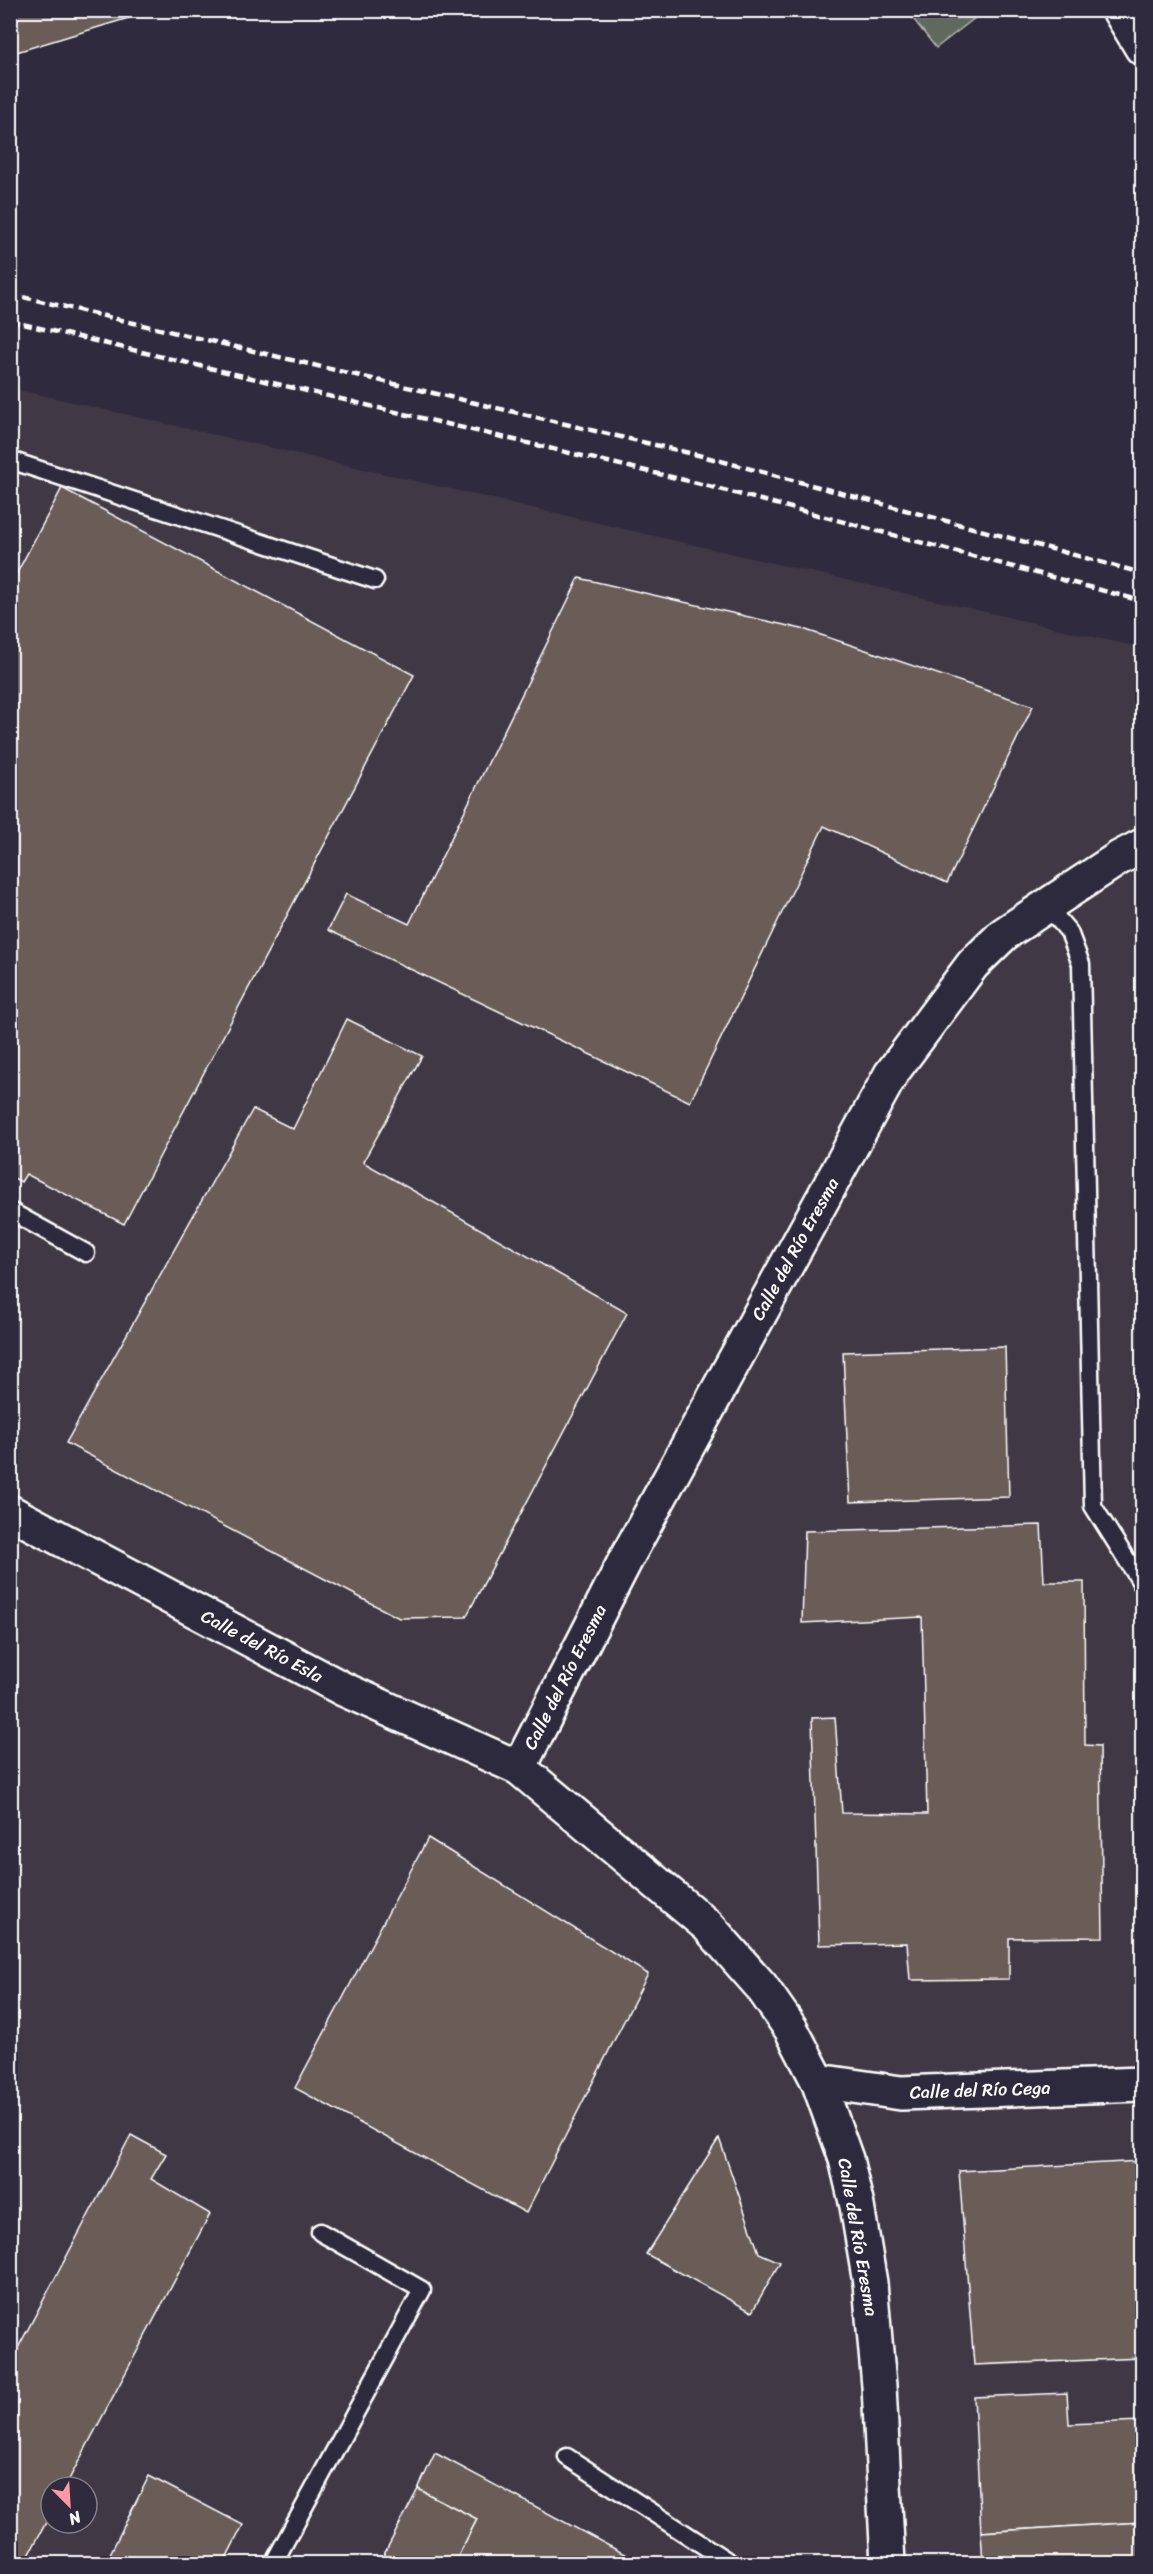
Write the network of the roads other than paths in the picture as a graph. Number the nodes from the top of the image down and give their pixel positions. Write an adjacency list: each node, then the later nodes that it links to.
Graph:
1 (10, 460): 2 (lane)
2 (375, 580)
3 (1143, 846): 4 (street, Calle del Río Eresma)
4 (1046, 905): 8 (lane); 9 (street, Calle del Río Eresma)
5 (10, 1211): 6 (lane)
6 (86, 1253)
7 (10, 1512): 9 (street, Calle del Río Esla)
8 (1143, 1584)
9 (519, 1768): 10 (street, Calle del Río Eresma)
10 (818, 2081): 11 (street, Calle del Río Cega); 16 (street, Calle del Río Eresma)
11 (1143, 2084)
12 (320, 2232): 14 (lane)
13 (567, 2457): 15 (lane)
14 (273, 2564)
15 (732, 2564)
16 (888, 2564)

